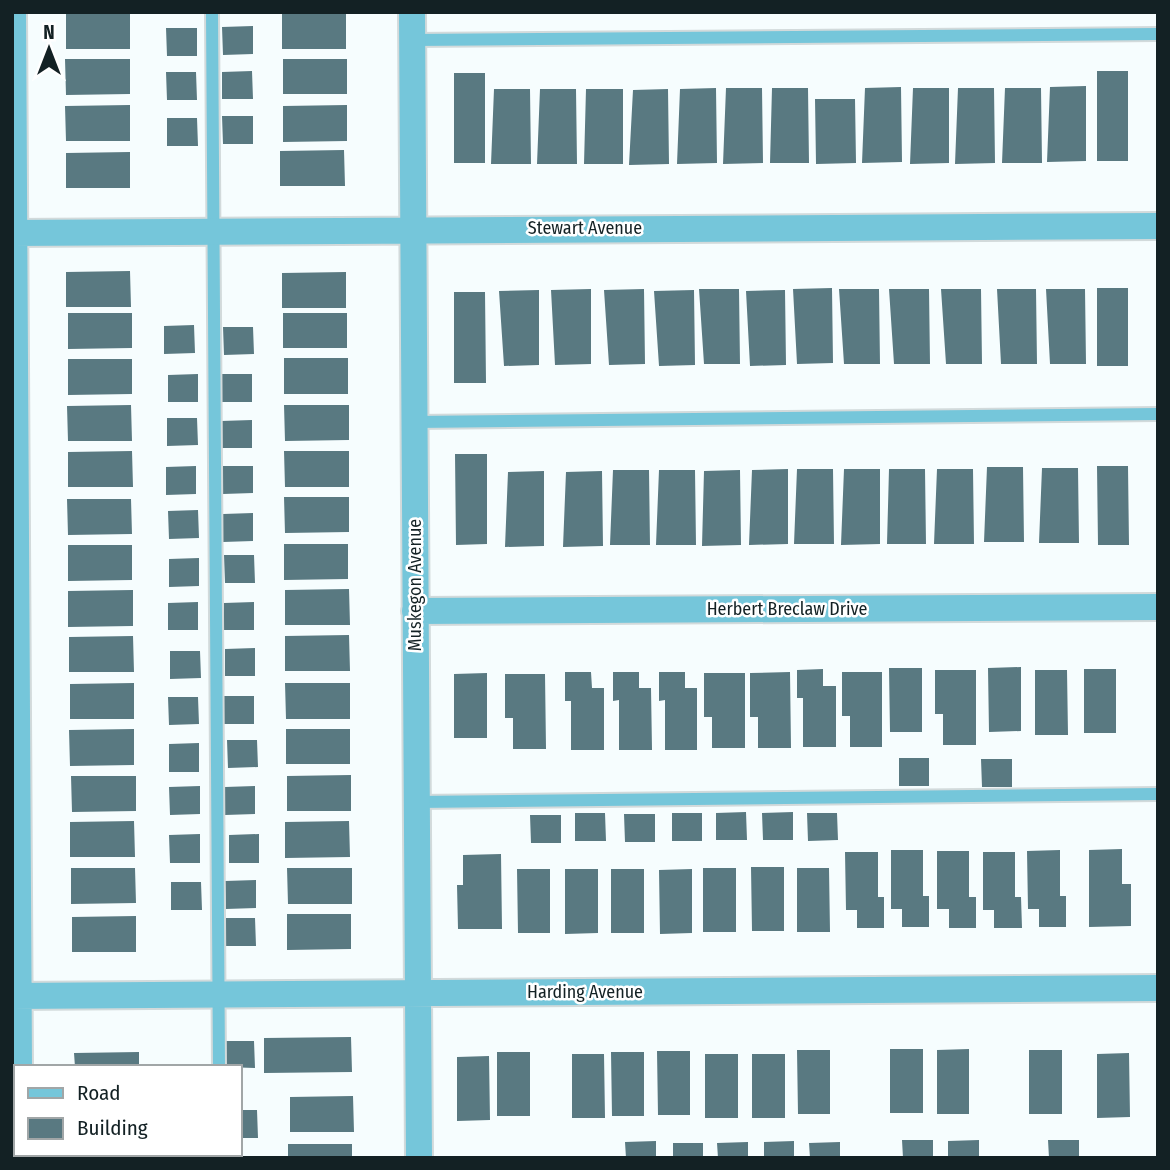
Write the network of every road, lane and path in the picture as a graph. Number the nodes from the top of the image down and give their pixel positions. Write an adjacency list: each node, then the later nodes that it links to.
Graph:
1 (13, 12): 8 (street)
2 (212, 12): 9 (lane)
3 (412, 12): 5 (street, Muskegon Avenue)
4 (1158, 34): 5 (lane)
5 (412, 40): 7 (street, Muskegon Avenue)
6 (1158, 226): 7 (street, Stewart Avenue)
7 (411, 228): 9 (street, Stewart Avenue); 11 (street, Muskegon Avenue)
8 (13, 233): 9 (street, Stewart Avenue); 19 (street)
9 (214, 233): 18 (lane)
10 (1158, 414): 11 (lane)
11 (414, 422): 13 (street, Muskegon Avenue)
12 (1158, 607): 13 (street, Herbert Breclaw Drive)
13 (415, 611): 15 (street, Muskegon Avenue)
14 (1158, 794): 15 (lane)
15 (416, 802): 17 (street, Muskegon Avenue)
16 (1158, 988): 17 (street, Harding Avenue)
17 (418, 993): 18 (street, Harding Avenue); 22 (street, Muskegon Avenue)
18 (219, 995): 19 (street, Harding Avenue); 21 (lane)
19 (15, 996): 20 (street)
20 (19, 1065)
21 (219, 1065)
22 (419, 1158)

